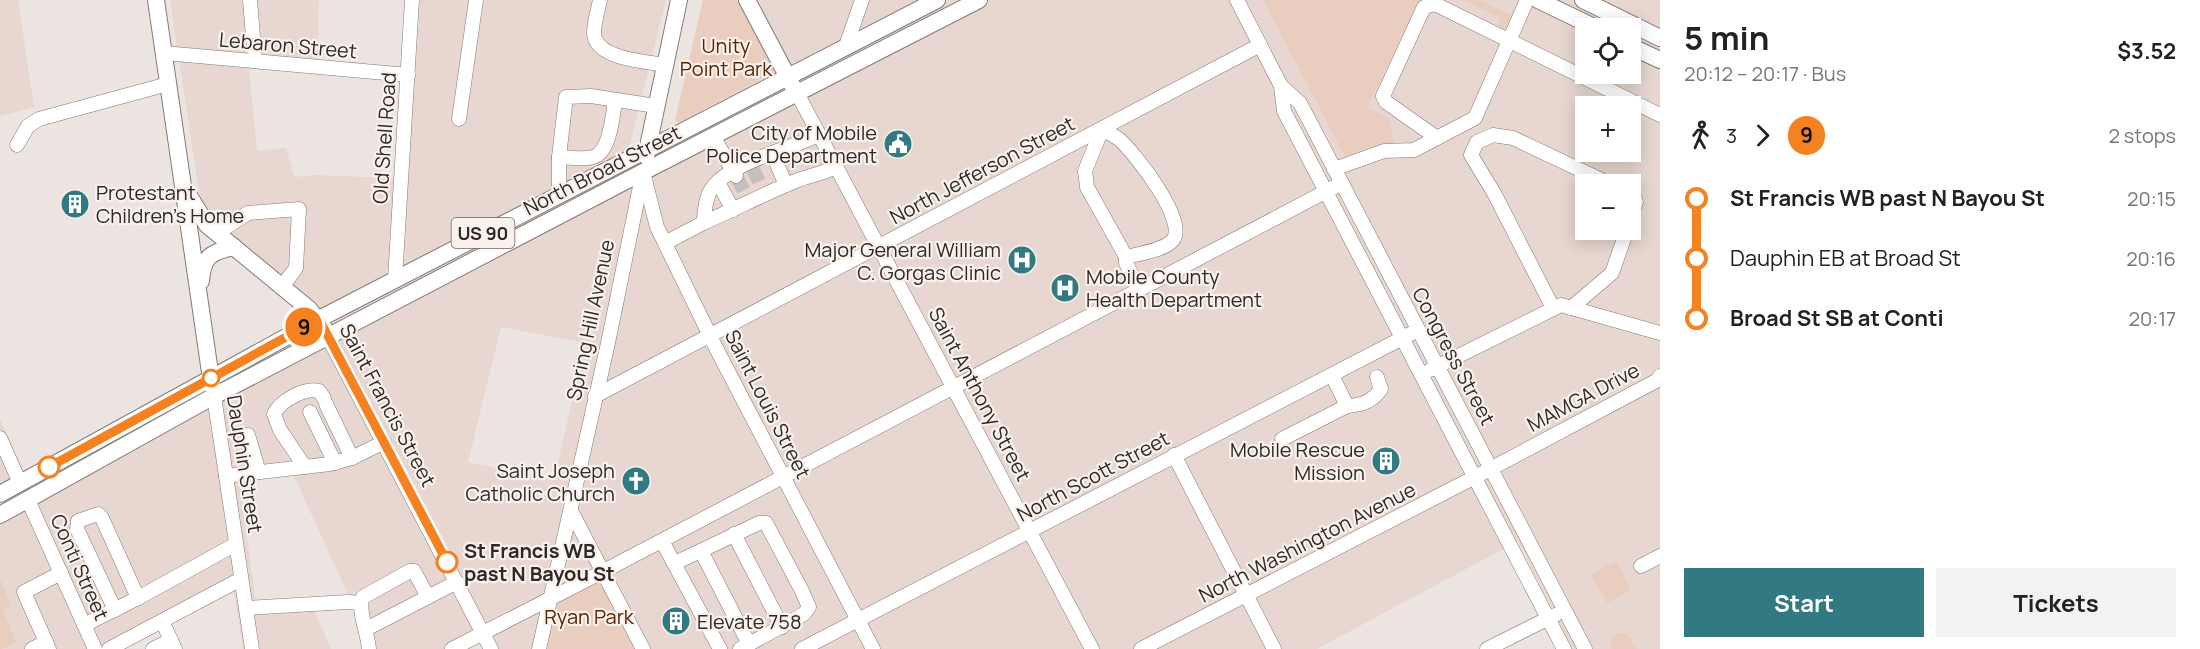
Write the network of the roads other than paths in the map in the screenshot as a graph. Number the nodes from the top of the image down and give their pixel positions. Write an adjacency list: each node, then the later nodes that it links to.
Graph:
1 (156, 0): 21 (main road, Dauphin Street)
2 (250, 0): 23 (street)
3 (412, 0): 25 (street, Old Shell Road)
4 (476, 0): 33 (street)
5 (600, 0): 24 (street)
6 (679, 0): 24 (main road, Spring Hill Avenue)
7 (747, 0): 26 (main road, Saint Anthony Street)
8 (862, 0): 19 (street)
9 (937, 0): 19 (main road, North Broad Street / US 90)
10 (979, 0): 29 (main road, North Broad Street / US 90)
11 (1237, 0): 18 (street, Congress Street)
12 (1527, 0): 17 (street)
13 (1538, 0): 15 (main road)
14 (1583, 0): 16 (main road)
15 (1575, 18)
16 (1660, 38)
17 (1508, 41): 32 (street); 37 (street); 37 (street)
18 (1260, 45): 28 (street, Congress Street); 34 (street, North Jefferson Street)
19 (846, 46): 26 (main road, North Broad Street / US 90)
20 (1641, 51): 22 (main road)
21 (164, 53): 23 (street, Lebaron Street); 27 (main road, Dauphin Street)
22 (1660, 60)
23 (255, 61): 25 (street, Lebaron Street)
24 (665, 65): 31 (main road, Spring Hill Avenue)
25 (408, 75): 61 (street, Old Shell Road)
26 (788, 78): 29 (main road, Saint Anthony Street); 40 (main road, North Broad Street / US 90)
27 (168, 84): 38 (street); 50 (main road, Dauphin Street)
28 (1281, 86): 43 (street, Congress Street); 51 (street, Congress Street)
29 (796, 93): 35 (street, Saint Anthony Street); 36 (main road, North Broad Street / US 90)
30 (615, 100): 31 (street); 39 (street); 39 (street)
31 (656, 106): 40 (main road, Spring Hill Avenue)
32 (1660, 115)
33 (459, 119)
34 (1102, 129): 59 (street, North Jefferson Street); 60 (street); 60 (street)
35 (819, 135): 41 (street); 42 (street, Saint Anthony Street)
36 (713, 136): 44 (main road, North Broad Street / US 90); 45 (street)
37 (1437, 138): 43 (street)
38 (17, 145)
39 (561, 148): 52 (street)
40 (648, 148): 44 (main road, Spring Hill Avenue); 52 (main road, North Broad Street / US 90)
41 (772, 153): 45 (street); 49 (street)
42 (836, 167): 49 (street); 59 (street, Saint Anthony Street)
43 (1334, 170): 48 (street, Congress Street)
44 (643, 172): 57 (street, Saint Louis Street); 70 (main road, North Broad Street / US 90); 82 (street, Spring Hill Avenue)
45 (735, 174): 47 (street)
46 (1589, 174): 65 (street)
47 (718, 182): 53 (street); 54 (street)
48 (1342, 183): 51 (street); 68 (street, Congress Street)
49 (786, 185): 53 (street)
50 (183, 187): 55 (main road, Saint Francis Street); 64 (main road, Dauphin Street)
51 (1326, 191): 63 (street); 72 (street, Congress Street)
52 (559, 194): 61 (main road, North Broad Street / US 90)
53 (733, 210): 54 (street)
54 (703, 223): 57 (street)
55 (217, 233): 58 (main road, Saint Francis Street); 62 (street)
56 (1624, 240): 66 (street)
57 (665, 243): 71 (street, Saint Louis Street)
58 (234, 247): 62 (main road, Saint Francis Street); 64 (main road)
59 (879, 247): 71 (street, North Jefferson Street); 79 (street, Saint Anthony Street)
60 (1126, 256): 63 (street)
61 (395, 279): 67 (main road, North Broad Street / US 90)
62 (282, 287): 67 (main road, Saint Francis Street)
63 (1139, 289): 79 (street)
64 (199, 294): 78 (main road, Dauphin Street)
65 (1553, 308): 66 (street); 73 (street)
66 (1571, 308): 69 (street)
67 (319, 319): 70 (main road, Saint Francis Street); 78 (main road, North Broad Street / US 90)
68 (1418, 330): 72 (street, North Scott Street); 73 (street, Congress Street)
69 (1660, 333)
70 (328, 337): 81 (main road, North Broad Street / US 90); 87 (street, Saint Francis Street)
71 (710, 337): 82 (street, North Jefferson Street); 95 (street, Saint Louis Street)
72 (1402, 339): 74 (street, Congress Street); 75 (street, North Scott Street)
73 (1437, 367): 74 (street); 92 (street, Congress Street)
74 (1421, 374): 96 (street, Congress Street)
75 (1332, 375): 83 (street); 88 (street, North Scott Street)
76 (1660, 376): 92 (street, MAMGA Drive)
77 (1377, 377): 83 (street)
78 (211, 378): 81 (main road, Dauphin Street); 97 (main road, US 90)
79 (953, 387): 95 (street); 102 (street, Saint Anthony Street)
80 (303, 393): 89 (street); 90 (street); 91 (street)
81 (214, 396): 94 (street, Dauphin Street); 99 (main road, US 90)
82 (595, 396): 100 (street, Spring Hill Avenue)
83 (1347, 406): 86 (street)
84 (248, 435): 93 (street)
85 (0, 438): 97 (street)
86 (1282, 439)
87 (384, 442): 89 (street); 113 (street, Saint Francis Street)
88 (1174, 455): 102 (street, North Scott Street); 114 (street)
89 (352, 458): 90 (street)
90 (335, 462): 91 (street)
91 (305, 466): 93 (street)
92 (1491, 468): 96 (street, North Washington Avenue); 121 (street, Congress Street)
93 (259, 472): 94 (street)
94 (226, 476): 105 (street, Dauphin Street)
95 (783, 477): 104 (street); 123 (street, Saint Louis Street)
96 (1475, 477): 114 (street, North Washington Avenue); 122 (street, Congress Street)
97 (20, 483): 98 (main road, US 90)
98 (0, 494)
99 (28, 500): 101 (main road, US 90); 111 (street, Conti Street)
100 (571, 511): 110 (street); 117 (street, Spring Hill Avenue)
101 (0, 515)
102 (1029, 531): 123 (street, North Scott Street); 145 (street, Saint Anthony Street)
103 (734, 534): 106 (street); 126 (street); 126 (street)
104 (662, 541): 108 (street); 110 (street)
105 (236, 544): 112 (street, Dauphin Street); 116 (street)
106 (701, 551): 108 (street); 131 (street)
107 (1660, 556): 109 (street)
108 (675, 563): 142 (street)
109 (1641, 566)
110 (602, 572): 117 (street); 141 (street)
111 (61, 573): 125 (street, Conti Street); 130 (street)
112 (241, 579): 119 (street, Dauphin Street); 124 (street)
113 (457, 582): 115 (street); 128 (street, Saint Francis Street)
114 (1246, 595): 146 (street, North Washington Avenue); 147 (street)
115 (428, 597): 118 (street); 127 (street)
116 (138, 598): 120 (street); 120 (street)
117 (551, 598): 128 (street); 140 (street, Spring Hill Avenue)
118 (360, 603): 119 (street); 127 (street)
119 (246, 608): 136 (street, Dauphin Street)
120 (116, 610): 125 (street)
121 (1565, 610): 122 (street); 150 (street, Congress Street)
122 (1548, 618): 148 (street); 149 (street, Congress Street)
123 (858, 620): 143 (street, North Scott Street); 144 (street, Saint Louis Street)
124 (162, 621): 129 (street); 134 (street)
125 (84, 625): 133 (street, Conti Street)
126 (782, 627): 131 (street)
127 (366, 628): 137 (street)
128 (483, 633): 138 (street); 139 (street, Saint Francis Street)
129 (173, 645): 135 (street)
130 (48, 646): 132 (street)
131 (745, 646)
132 (32, 649)
133 (95, 649)
134 (109, 649)
135 (153, 649)
136 (252, 649)
137 (369, 649)
138 (452, 649)
139 (491, 649)
140 (539, 649)
141 (643, 649)
142 (720, 649)
143 (802, 649)
144 (873, 649)
145 (1092, 649)
146 (1141, 649)
147 (1274, 649)
148 (1487, 649)
149 (1564, 649)
150 (1585, 649)

